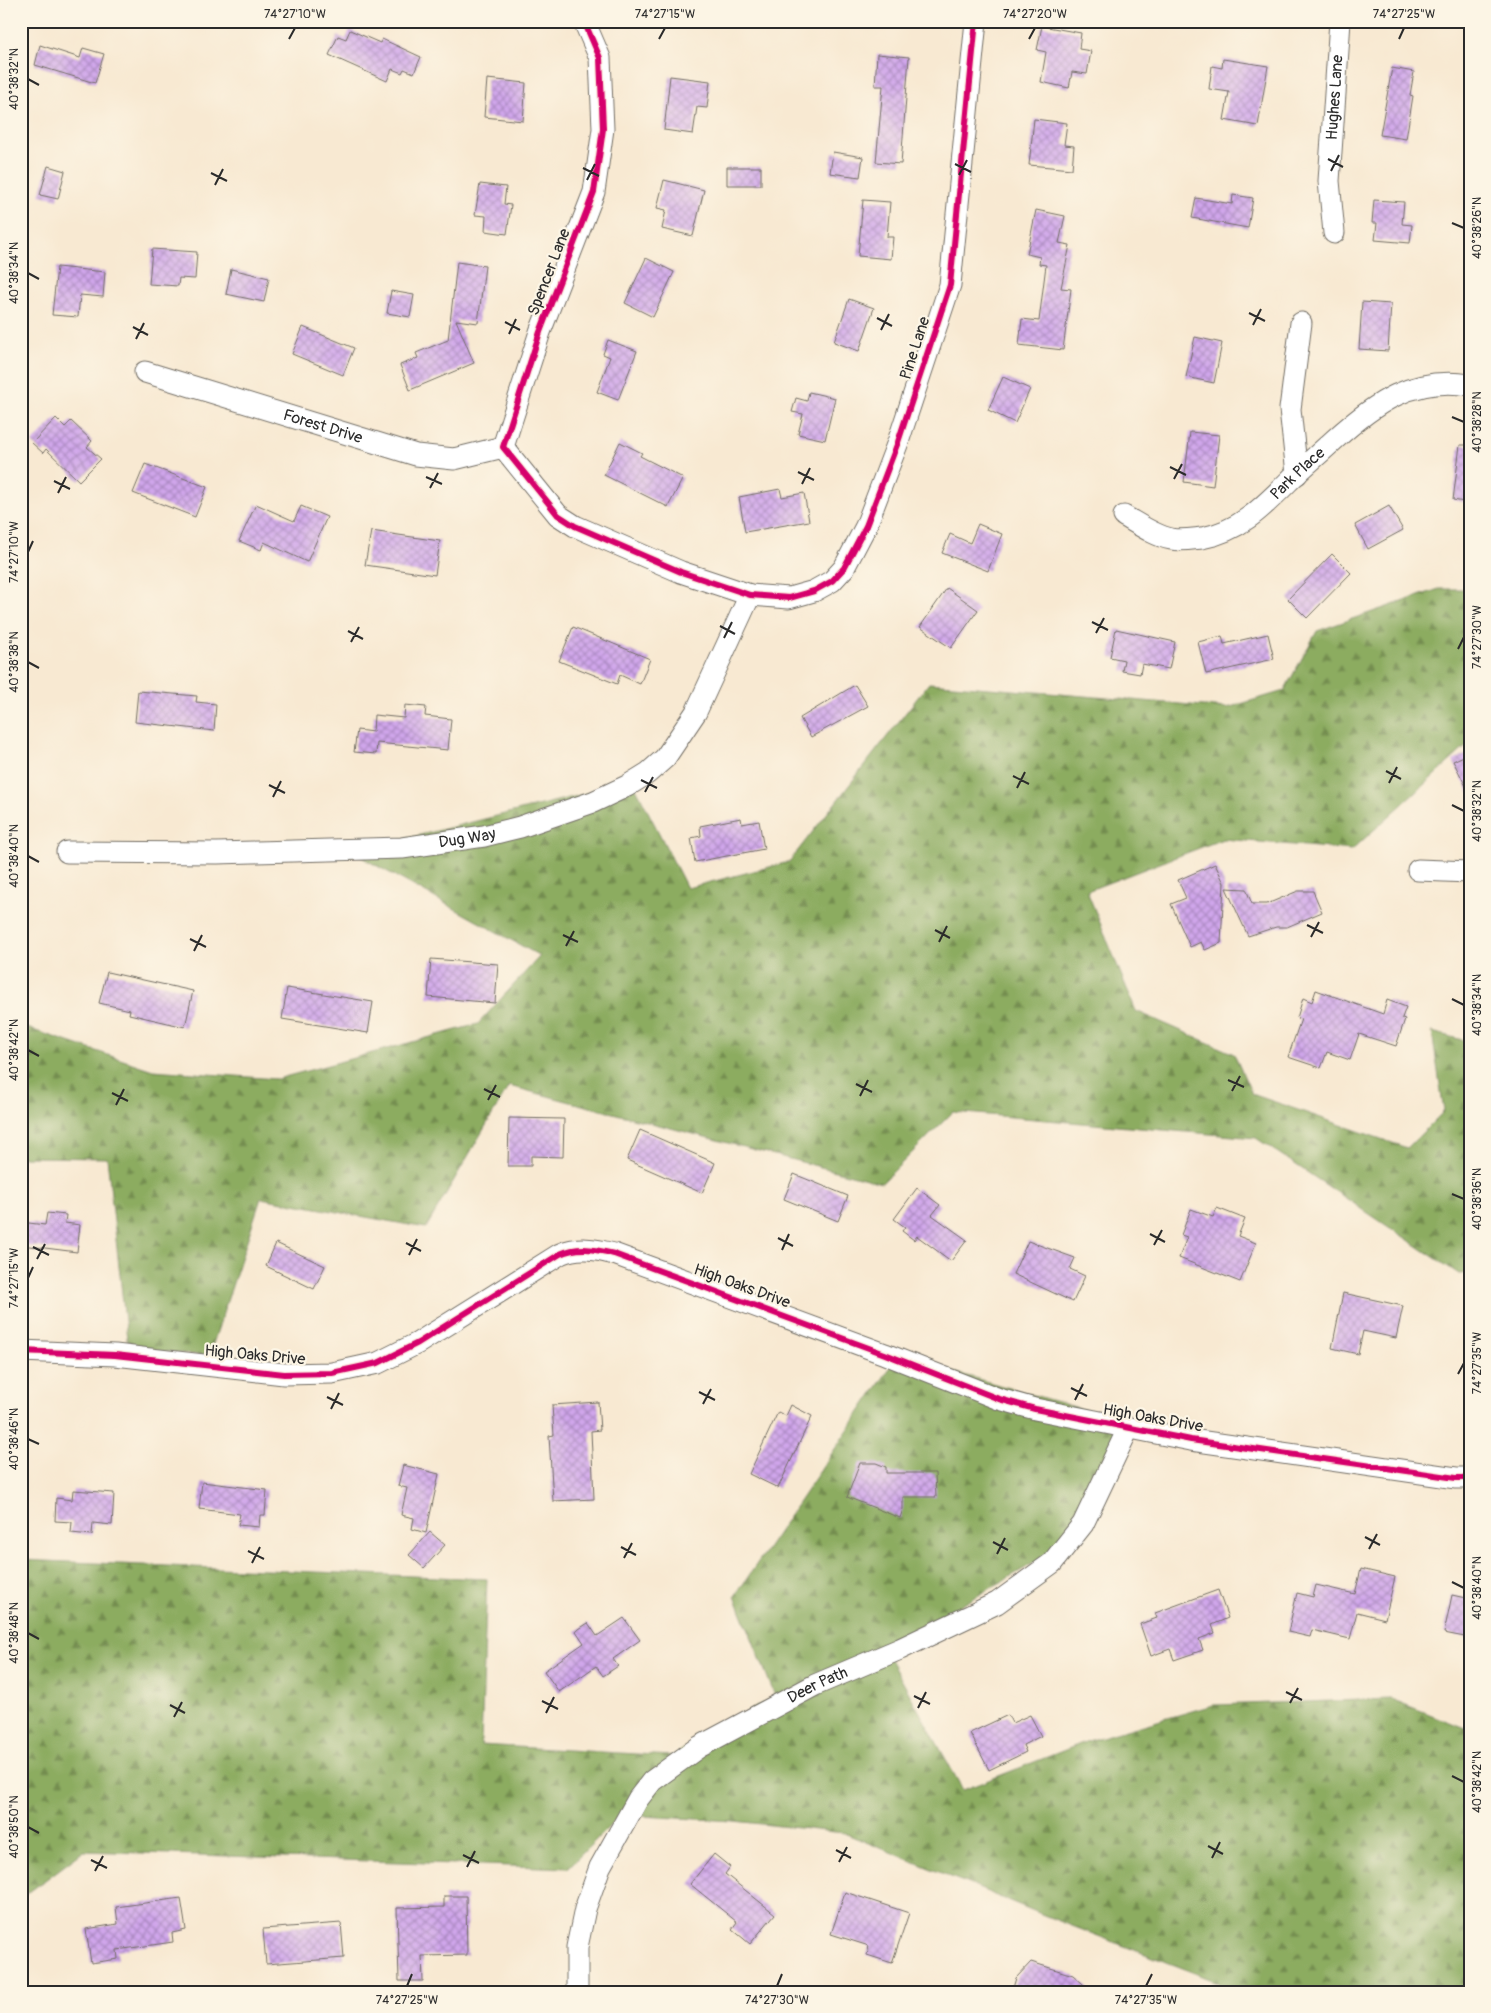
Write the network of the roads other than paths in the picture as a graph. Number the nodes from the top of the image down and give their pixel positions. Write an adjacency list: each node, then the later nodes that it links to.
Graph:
1 (584, 21): 8 (street, Spencer Lane)
2 (976, 21): 11 (street, Pine Lane)
3 (1340, 21): 4 (street, Hughes Lane)
4 (1334, 233)
5 (1301, 323): 9 (street)
6 (145, 372): 8 (street, Forest Drive)
7 (1470, 385): 9 (street, Park Place)
8 (503, 447): 11 (street)
9 (1297, 474): 10 (street, Park Place)
10 (1124, 516)
11 (750, 595): 12 (street, Dug Way)
12 (68, 852)
13 (1418, 870): 14 (street)
14 (1470, 872)
15 (21, 1352): 16 (street, High Oaks Drive)
16 (1128, 1428): 17 (street, High Oaks Drive); 18 (street, Deer Path)
17 (1470, 1478)
18 (577, 1992)

